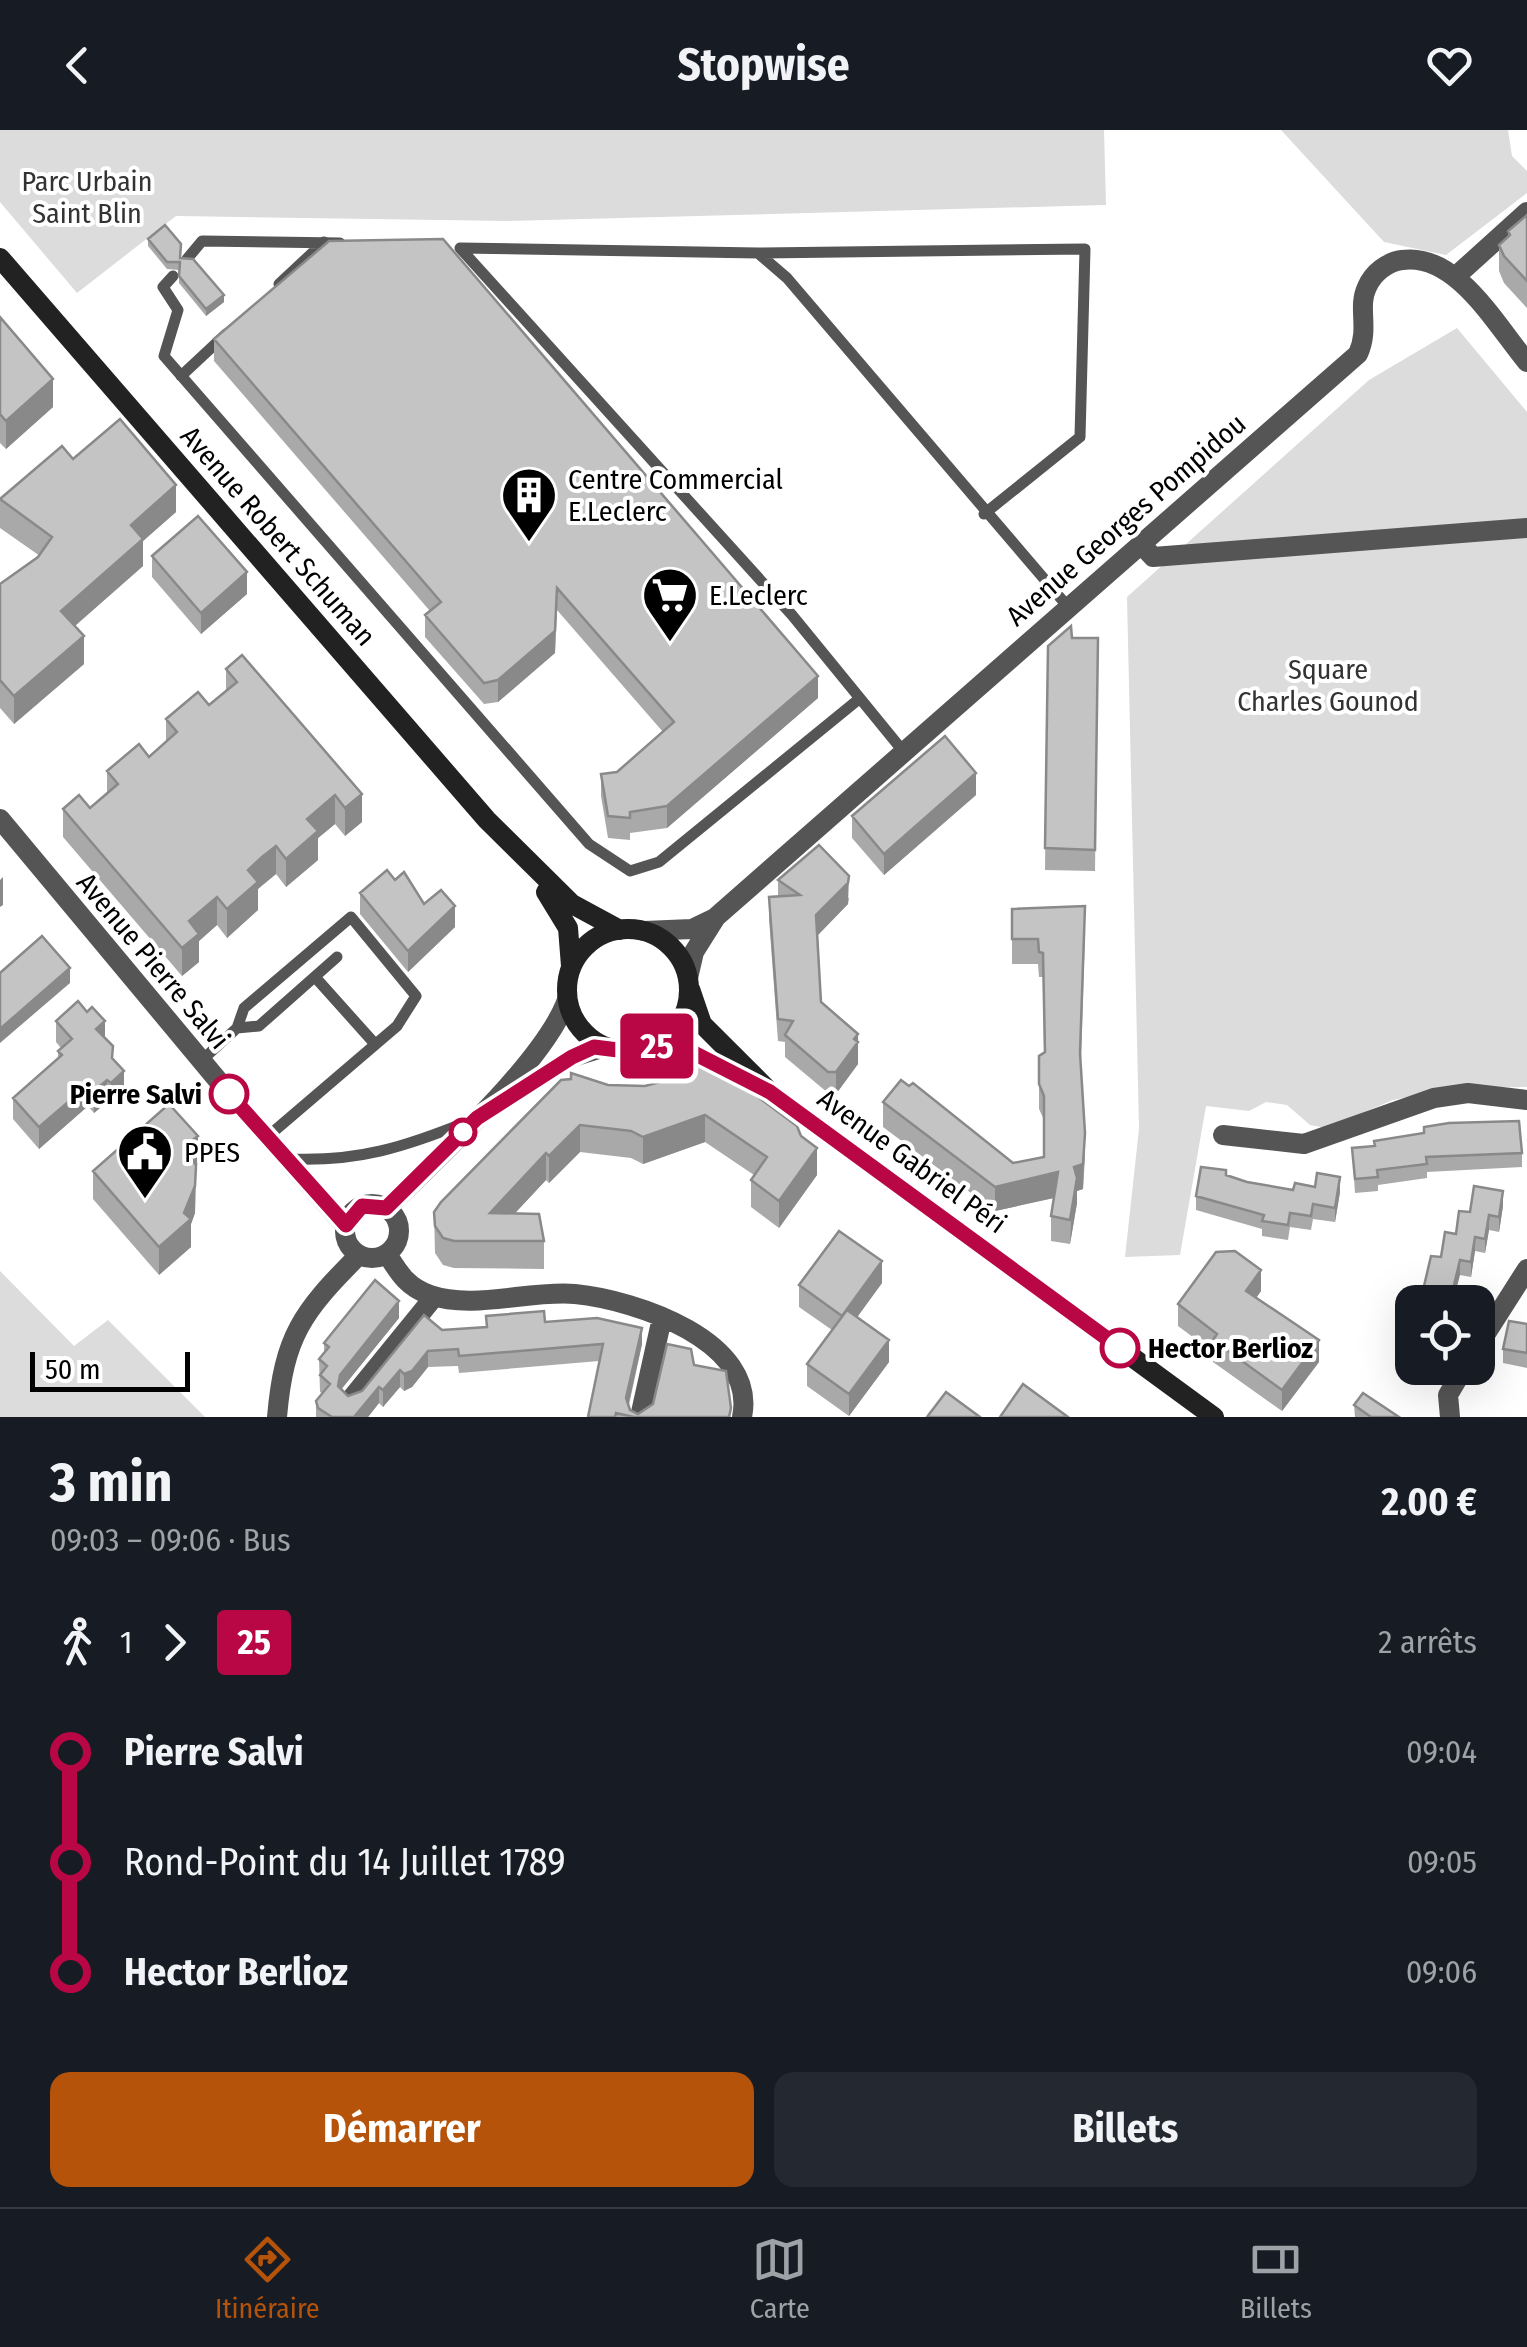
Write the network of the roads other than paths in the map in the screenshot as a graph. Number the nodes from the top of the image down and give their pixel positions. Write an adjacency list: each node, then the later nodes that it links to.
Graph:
1 (1527, 212): 10 (street)
2 (324, 242): 3 (lane); 8 (lane); 11 (lane)
3 (363, 244)
4 (440, 247): 5 (lane)
5 (460, 248): 6 (lane); 19 (lane)
6 (758, 253): 15 (lane); 15 (lane)
7 (0, 258): 22 (main road, Avenue Robert Schuman)
8 (187, 259)
9 (173, 276): 14 (lane)
10 (1455, 277): 13 (street, Avenue Georges Pompidou); 17 (street, Avenue Georges Pompidou)
11 (267, 296)
12 (238, 322): 14 (lane)
13 (1527, 362)
14 (181, 376): 19 (lane)
15 (984, 514): 18 (lane)
16 (1527, 528): 17 (street)
17 (1141, 544): 18 (street, Avenue Georges Pompidou)
18 (1069, 608): 20 (street, Avenue Georges Pompidou)
19 (859, 699): 20 (lane)
20 (902, 751): 23 (street, Avenue Georges Pompidou)
21 (0, 820): 35 (street, Avenue Pierre Salvi)
22 (515, 850): 24 (main road, Avenue Robert Schuman); 27 (main road, Avenue Robert Schuman)
23 (716, 917): 25 (street, Avenue Georges Pompidou); 29 (street, Avenue Georges Pompidou)
24 (620, 930): 25 (main road); 27 (main road)
25 (644, 931): 29 (main road)
26 (337, 958): 28 (lane)
27 (571, 969): 30 (main road)
28 (315, 977): 31 (lane); 32 (lane)
29 (689, 984): 33 (main road); 36 (main road, Avenue Gabriel Péri)
30 (567, 1000): 34 (main road); 38 (street)
31 (237, 1028): 32 (lane); 35 (lane)
32 (376, 1044): 40 (lane)
33 (654, 1046): 34 (main road); 36 (main road, Avenue Gabriel Péri)
34 (605, 1047): 38 (street)
35 (202, 1062): 40 (street, Avenue Pierre Salvi)
36 (770, 1092): 55 (main road, Avenue Gabriel Péri)
37 (1527, 1100): 39 (street)
38 (477, 1118): 41 (lane); 42 (street)
39 (1224, 1135)
40 (266, 1138): 41 (street, Avenue Pierre Salvi)
41 (284, 1159): 43 (street, Avenue Pierre Salvi)
42 (386, 1208): 43 (street); 44 (street)
43 (346, 1225): 45 (street)
44 (387, 1254): 45 (street); 47 (street)
45 (359, 1255): 52 (street)
46 (1525, 1274): 49 (street)
47 (434, 1297): 48 (street); 51 (street)
48 (662, 1318): 53 (street); 54 (street)
49 (1495, 1320)
50 (1454, 1385): 56 (street)
51 (351, 1399)
52 (277, 1417)
53 (640, 1417)
54 (742, 1417)
55 (1214, 1417)
56 (1450, 1417)

